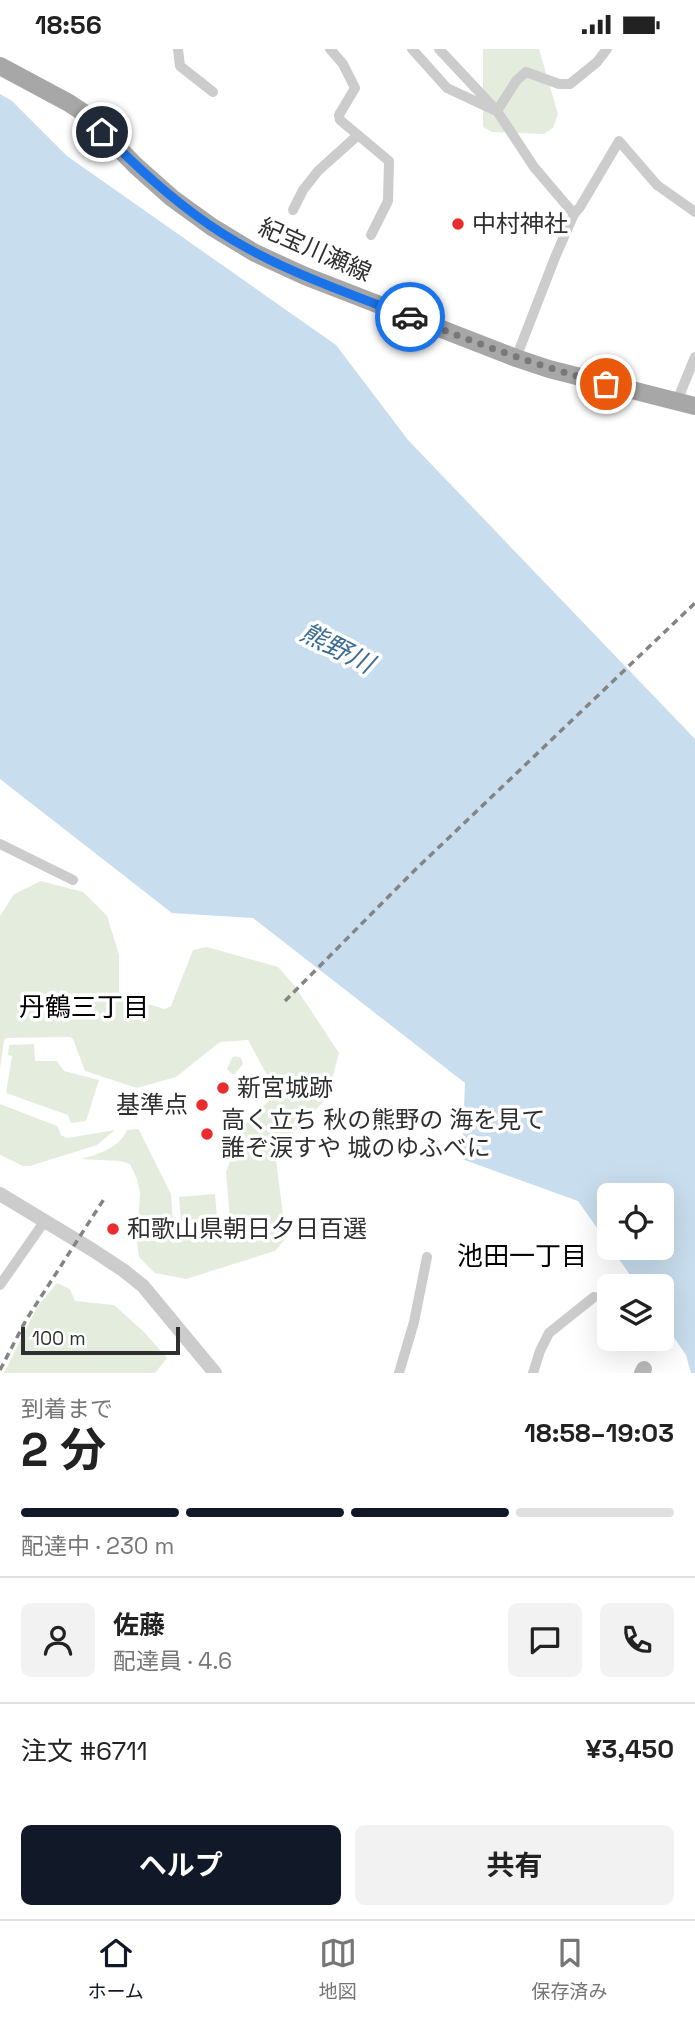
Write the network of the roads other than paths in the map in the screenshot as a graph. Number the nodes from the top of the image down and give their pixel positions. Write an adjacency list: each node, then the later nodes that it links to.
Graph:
1 (178, 49): 7 (street)
2 (330, 49): 9 (street)
3 (412, 49): 8 (street)
4 (439, 49): 8 (street)
5 (607, 49): 8 (street)
6 (0, 66): 14 (main road, 紀宝川瀬線)
7 (213, 92)
8 (497, 111): 12 (street)
9 (358, 135): 10 (street); 13 (street)
10 (293, 210)
11 (695, 212): 12 (street)
12 (574, 214): 14 (street)
13 (371, 235)
14 (516, 358): 16 (main road, 紀宝川瀬線)
15 (695, 358): 16 (street)
16 (677, 401): 17 (main road, 紀宝川瀬線)
17 (695, 406)
18 (0, 844): 19 (street)
19 (73, 880)
20 (0, 1194): 21 (street)
21 (44, 1222): 23 (street); 25 (street)
22 (427, 1257): 26 (street)
23 (0, 1285)
24 (594, 1297): 27 (street)
25 (215, 1373)
26 (399, 1373)
27 (533, 1373)

